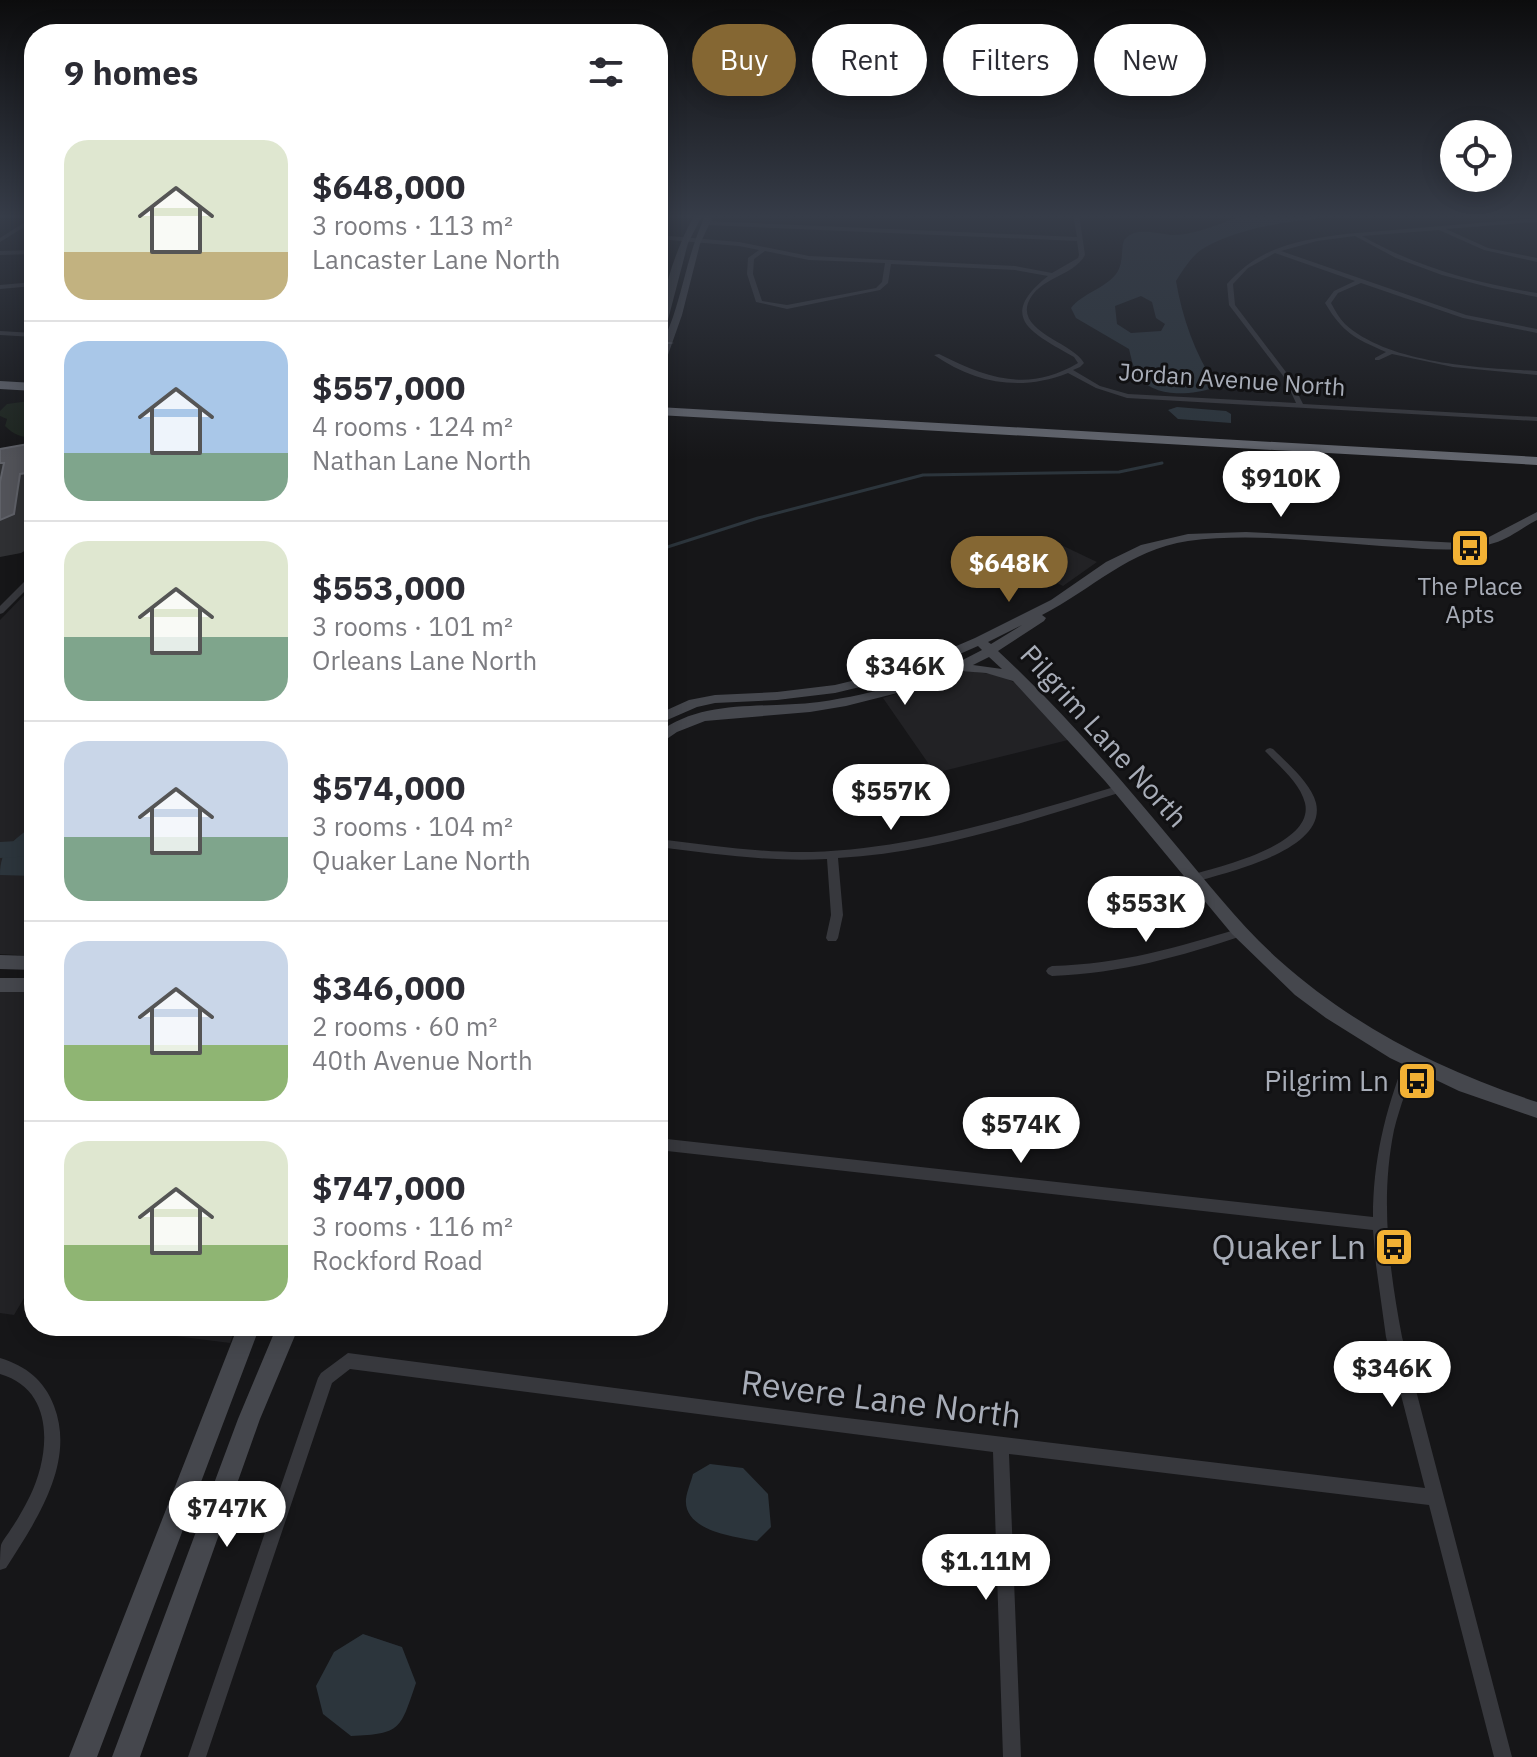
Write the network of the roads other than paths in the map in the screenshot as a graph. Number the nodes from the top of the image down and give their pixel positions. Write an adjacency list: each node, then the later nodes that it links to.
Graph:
1 (673, 296): 10 (street)
2 (678, 296): 12 (street)
3 (756, 296): 4 (street)
4 (846, 296)
5 (1029, 296): 19 (street)
6 (1229, 296): 25 (street)
7 (1331, 296): 16 (street)
8 (1404, 296): 9 (street)
9 (1465, 317): 11 (street); 13 (street)
10 (668, 318)
11 (1455, 324)
12 (668, 327)
13 (1537, 331)
14 (0, 333): 15 (street)
15 (24, 334)
16 (1392, 351): 18 (street); 20 (street)
17 (937, 355): 19 (street)
18 (1377, 359)
19 (1068, 370): 25 (street, Jordan Avenue North)
20 (1537, 373)
21 (0, 375): 22 (highway)
22 (24, 376)
23 (0, 385): 24 (highway)
24 (24, 386)
25 (1301, 406): 27 (street, Jordan Avenue North)
26 (668, 412): 29 (highway)
27 (1537, 419)
28 (668, 423): 30 (highway)
29 (1537, 461)
30 (1537, 471)
31 (1537, 515): 34 (street)
32 (24, 587): 33 (street)
33 (0, 611)
34 (986, 646): 35 (street); 36 (street, Pilgrim Lane North); 37 (street)
35 (955, 670): 36 (street); 38 (street)
36 (1021, 679): 40 (street, Pilgrim Lane North)
37 (668, 715)
38 (668, 733)
39 (1270, 751): 43 (street)
40 (1121, 789): 42 (street); 43 (street, Pilgrim Lane North)
41 (668, 844): 42 (street)
42 (832, 855): 45 (street)
43 (1195, 878): 44 (street, Pilgrim Lane North)
44 (1241, 932): 48 (street); 51 (street, Pilgrim Lane North)
45 (832, 938)
46 (0, 962): 47 (street)
47 (24, 963)
48 (1052, 971)
49 (0, 985): 50 (street)
50 (24, 985)
51 (1411, 1060): 52 (street, Pilgrim Lane North); 54 (street)
52 (1537, 1110)
53 (668, 1145): 54 (street)
54 (1377, 1224): 59 (street)
55 (245, 1336): 61 (street)
56 (284, 1336): 62 (street)
57 (0, 1366): 60 (street)
58 (1001, 1445): 59 (street, Revere Lane North); 63 (street, Revere Lane North); 64 (street)
59 (1435, 1497): 65 (street)
60 (0, 1562)
61 (83, 1757)
62 (126, 1757)
63 (197, 1757)
64 (1012, 1757)
65 (1503, 1757)

